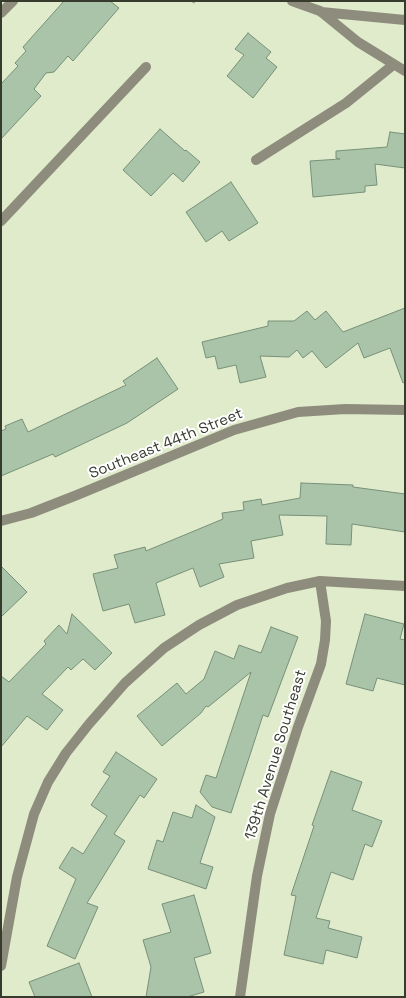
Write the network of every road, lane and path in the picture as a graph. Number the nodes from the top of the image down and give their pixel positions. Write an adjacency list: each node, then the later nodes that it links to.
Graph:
1 (12, 1): 4 (street)
2 (292, 1): 3 (street)
3 (320, 12): 5 (street); 6 (street)
4 (1, 13)
5 (405, 20)
6 (393, 65): 8 (street); 9 (street)
7 (146, 67): 10 (street)
8 (405, 71)
9 (256, 160)
10 (1, 221)
11 (405, 410): 12 (street, Southeast 44th Street)
12 (1, 521)
13 (320, 580): 14 (street); 15 (street); 16 (street, 139th Avenue Southeast)
14 (405, 586)
15 (1, 966)
16 (240, 997)

